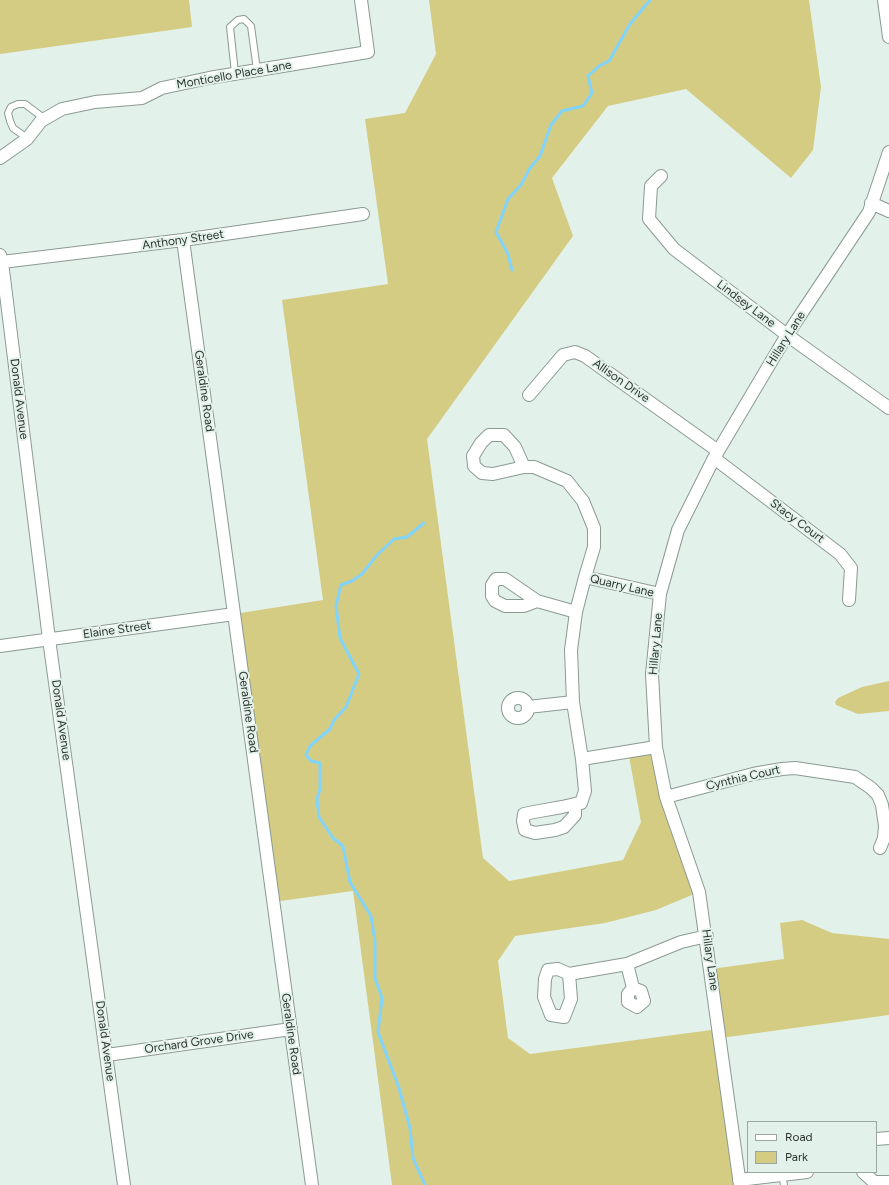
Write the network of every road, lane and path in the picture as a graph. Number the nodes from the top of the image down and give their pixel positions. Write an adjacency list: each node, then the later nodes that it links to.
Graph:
1 (361, 0): 4 (street, Monticello Place Lane)
2 (884, 0): 3 (street)
3 (889, 37)
4 (257, 70): 5 (street, Monticello Place Lane); 5 (lane)
5 (235, 73): 6 (street, Monticello Place Lane)
6 (46, 119): 7 (street, Monticello Place Lane); 7 (lane)
7 (27, 138): 9 (street, Monticello Place Lane)
8 (889, 152): 11 (street, Hillary Lane)
9 (0, 158)
10 (661, 176): 16 (street, Lindsey Lane)
11 (871, 203): 12 (street); 16 (street, Hillary Lane)
12 (889, 211)
13 (363, 214): 14 (street, Anthony Street)
14 (183, 240): 15 (street, Anthony Street); 26 (street, Geraldine Road)
15 (1, 259): 27 (street, Donald Avenue)
16 (787, 335): 18 (street, Lindsey Lane); 19 (street, Hillary Lane)
17 (529, 395): 19 (street, Allison Drive)
18 (889, 408)
19 (716, 454): 22 (street, Hillary Lane); 23 (street, Stacy Court)
20 (524, 467): 21 (street, Quarry Lane)
21 (585, 577): 22 (street, Quarry Lane); 25 (street, Quarry Lane)
22 (660, 594): 31 (street, Hillary Lane)
23 (849, 600)
24 (537, 601): 25 (street)
25 (576, 612): 29 (street, Quarry Lane)
26 (234, 614): 27 (street, Elaine Street); 40 (street, Geraldine Road)
27 (49, 639): 28 (street, Elaine Street); 41 (street, Donald Avenue)
28 (0, 646)
29 (573, 702): 30 (street); 32 (street, Quarry Lane)
30 (528, 707)
31 (656, 747): 32 (street); 33 (street, Hillary Lane)
32 (582, 759): 34 (street, Quarry Lane)
33 (666, 797): 35 (street, Cynthia Court); 36 (street, Hillary Lane)
34 (575, 804)
35 (880, 848)
36 (707, 936): 37 (street); 47 (street, Hillary Lane)
37 (627, 964): 38 (street); 39 (street)
38 (569, 974)
39 (633, 988)
40 (291, 1029): 41 (street, Orchard Grove Drive); 50 (street, Geraldine Road)
41 (107, 1055): 49 (street, Donald Avenue)
42 (889, 1138): 43 (street)
43 (877, 1139)
44 (804, 1173): 46 (street)
45 (864, 1173): 48 (street)
46 (783, 1180): 47 (street)
47 (740, 1182)
48 (889, 1182)
49 (124, 1185)
50 (312, 1185)

